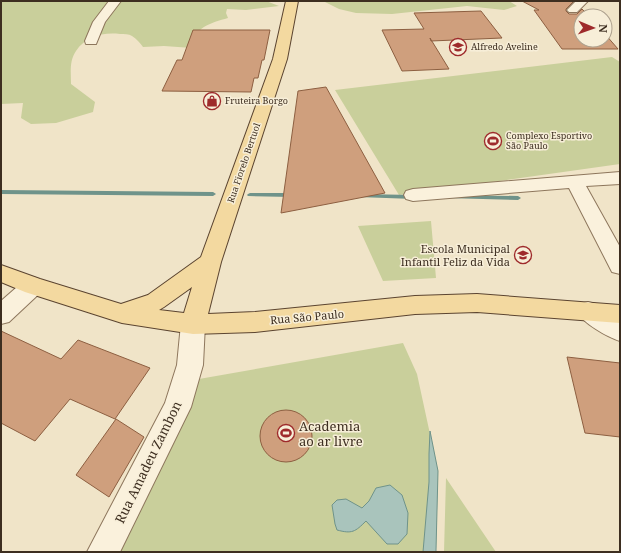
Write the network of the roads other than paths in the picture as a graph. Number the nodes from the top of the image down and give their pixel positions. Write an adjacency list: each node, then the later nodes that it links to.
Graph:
1 (115, 1): 3 (street)
2 (292, 1): 7 (main road, Rua Fiorelo Bertuol)
3 (90, 41)
4 (620, 178): 5 (street)
5 (574, 181): 6 (street); 8 (street)
6 (413, 195)
7 (210, 262): 12 (main road); 15 (main road, Rua Fiorelo Bertuol)
8 (620, 266)
9 (1, 273): 10 (main road, Rua São Paulo)
10 (33, 286): 12 (main road, Rua São Paulo); 14 (street)
11 (588, 311): 13 (main road, Rua São Paulo); 15 (main road, Rua São Paulo); 16 (street)
12 (122, 314): 15 (main road, Rua São Paulo)
13 (620, 314)
14 (1, 315)
15 (193, 324): 17 (street, Rua Amadeu Zambon)
16 (620, 331)
17 (103, 552)

